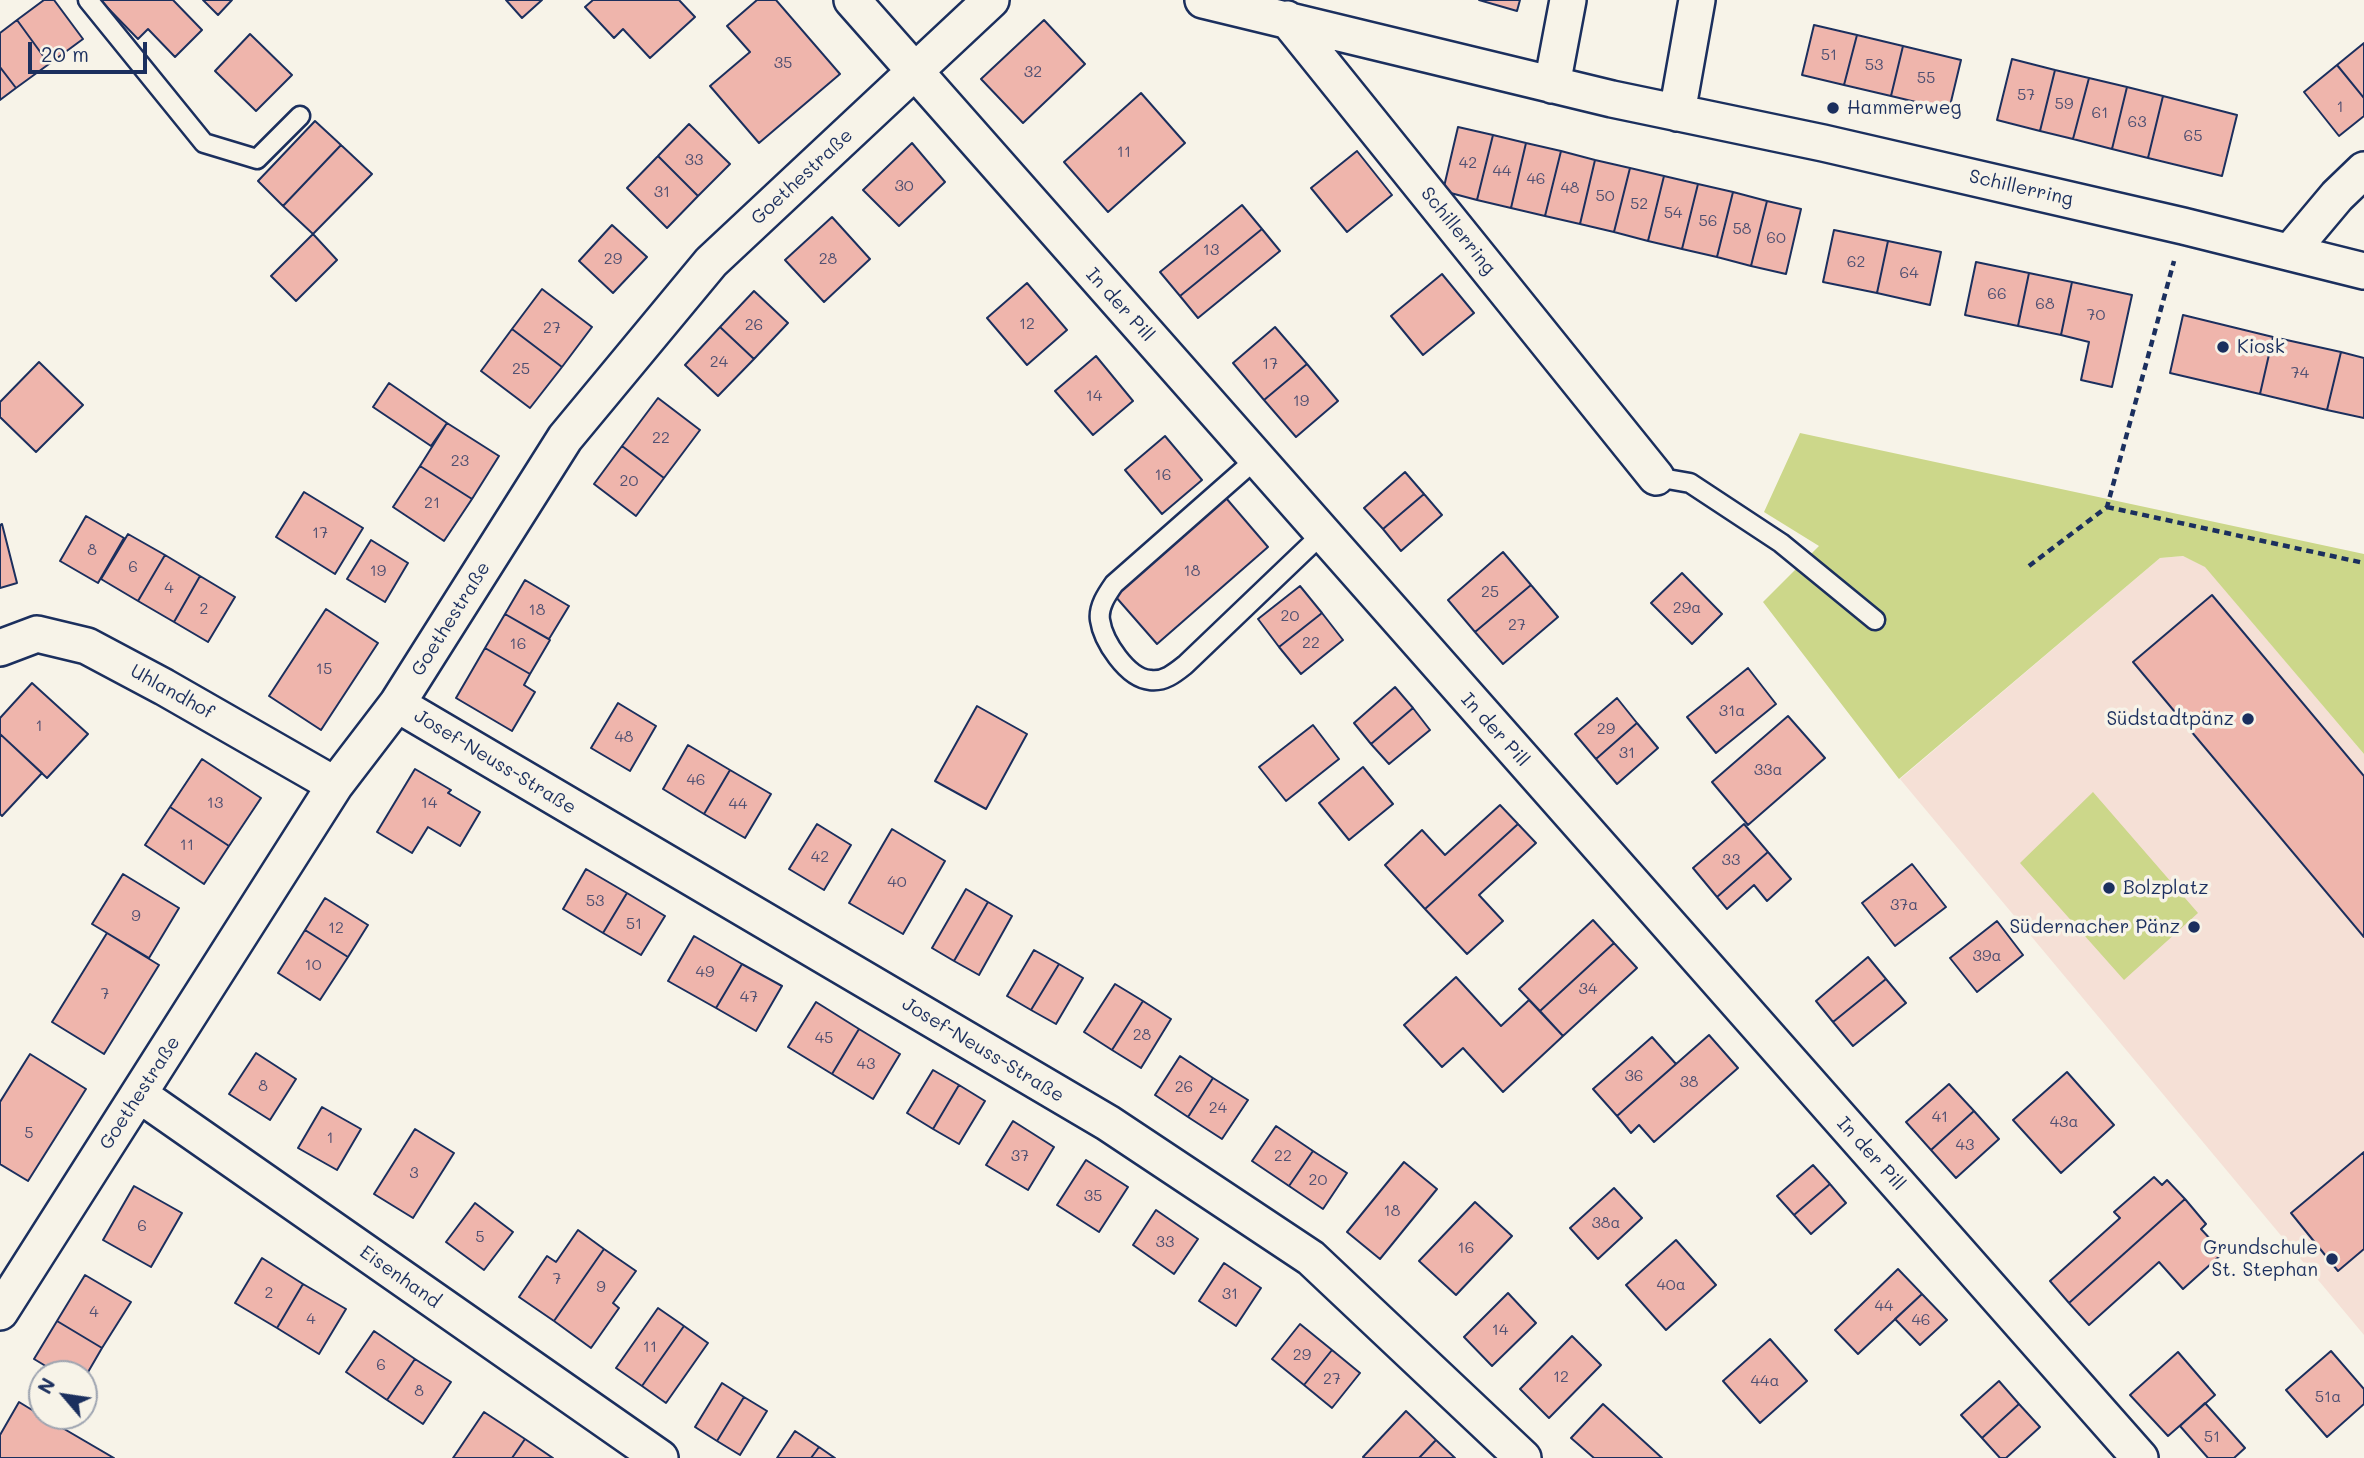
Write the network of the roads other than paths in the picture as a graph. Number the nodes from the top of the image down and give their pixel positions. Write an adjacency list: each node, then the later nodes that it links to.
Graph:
1 (88, 0): 11 (lane)
2 (852, 0): 8 (street, In der Pill)
3 (991, 0): 8 (street, Goethestraße)
4 (1203, 0): 7 (street, Schillerring)
5 (1568, 0): 9 (street)
6 (1697, 0): 10 (street)
7 (1287, 19): 9 (street, Schillerring); 16 (street, Schillerring)
8 (914, 72): 15 (street, In der Pill); 20 (street, Goethestraße)
9 (1552, 85): 10 (street, Schillerring)
10 (1676, 113): 13 (street, Schillerring)
11 (300, 116)
12 (2364, 170): 13 (street)
13 (2290, 252): 14 (street, Schillerring)
14 (2364, 271)
15 (1256, 459): 17 (street, In der Pill); 17 (lane)
16 (1656, 477): 18 (lane)
17 (1322, 534): 26 (street, In der Pill)
18 (1875, 620)
19 (0, 648): 21 (street, Uhlandhof)
20 (397, 704): 21 (street, Goethestraße); 25 (street, Josef-Neuss-Straße)
21 (335, 786): 22 (street, Goethestraße)
22 (140, 1095): 23 (street, Goethestraße); 24 (street, Eisenhand)
23 (0, 1312)
24 (660, 1458)
25 (1523, 1458)
26 (2140, 1458)

